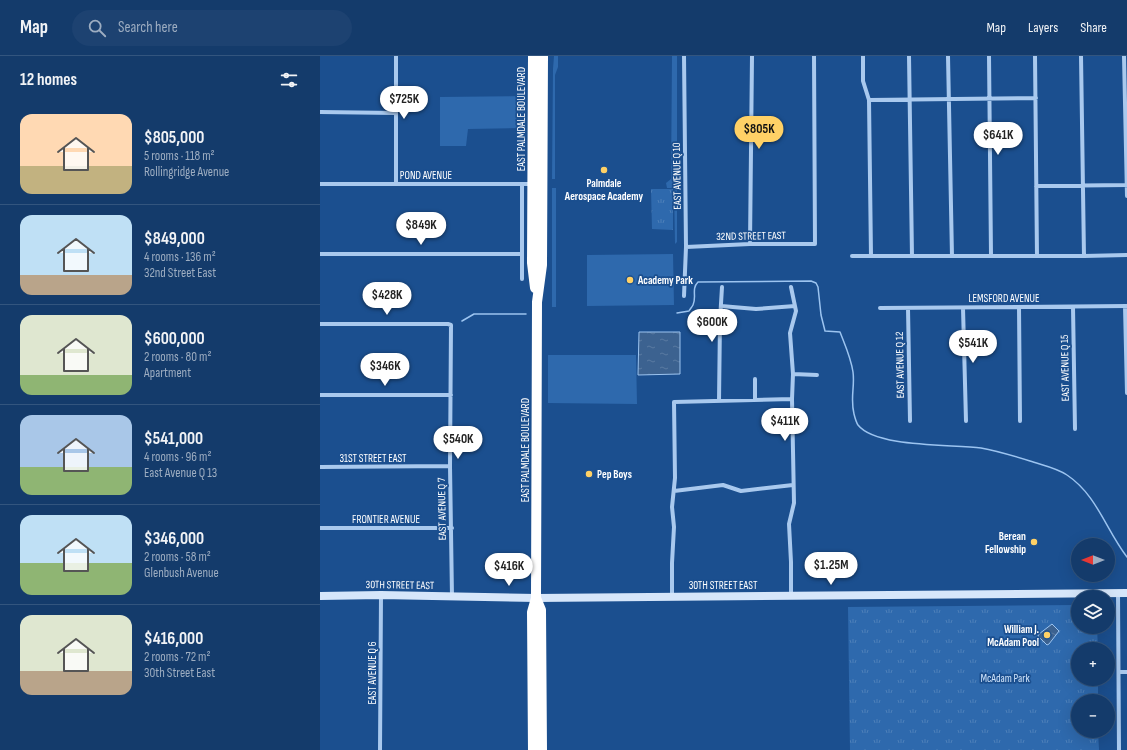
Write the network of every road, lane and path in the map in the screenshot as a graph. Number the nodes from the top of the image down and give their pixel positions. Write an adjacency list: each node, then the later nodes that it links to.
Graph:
1 (396, 56): 22 (street)
2 (533, 56): 26 (highway, EAST PALMDALE BOULEVARD)
3 (543, 56): 15 (highway, EAST PALMDALE BOULEVARD)
4 (548, 56): 15 (highway)
5 (684, 56): 33 (street, EAST AVENUE Q 10)
6 (752, 56): 32 (street)
7 (814, 56): 32 (street, 32ND STREET EAST)
8 (863, 56): 20 (street)
9 (909, 56): 17 (street)
10 (948, 56): 18 (street)
11 (989, 56): 19 (street)
12 (1035, 56): 16 (street)
13 (1081, 56): 28 (street)
14 (1124, 56): 29 (street)
15 (542, 97): 44 (highway, EAST PALMDALE BOULEVARD)
16 (1036, 98): 19 (street); 30 (street)
17 (909, 99): 18 (street); 20 (street); 40 (street)
18 (949, 99): 19 (street); 41 (street)
19 (989, 99): 36 (street)
20 (869, 100): 39 (street)
21 (320, 112): 22 (street)
22 (396, 112): 24 (street)
23 (320, 184): 24 (street, POND AVENUE)
24 (396, 184): 25 (street, POND AVENUE)
25 (522, 184): 26 (street, POND AVENUE); 35 (street)
26 (533, 184): 49 (highway, EAST PALMDALE BOULEVARD)
27 (548, 184): 44 (highway)
28 (1084, 185): 29 (street); 30 (street); 43 (street)
29 (1127, 185): 31 (street)
30 (1036, 186): 42 (street)
31 (1127, 196)
32 (750, 244): 33 (street, 32ND STREET EAST)
33 (686, 247): 48 (street, EAST AVENUE Q 10)
34 (320, 254): 35 (street)
35 (522, 254): 45 (street)
36 (991, 255): 41 (street); 42 (street)
37 (1127, 255): 43 (street)
38 (852, 256): 39 (street)
39 (871, 256): 40 (street)
40 (912, 256): 41 (street)
41 (952, 256)
42 (1037, 256): 43 (street)
43 (1084, 256)
44 (542, 262): 49 (highway, EAST PALMDALE BOULEVARD)
45 (522, 279)
46 (722, 287): 50 (street)
47 (791, 287): 51 (street)
48 (684, 296)
49 (537, 302): 85 (highway, EAST PALMDALE BOULEVARD)
50 (721, 306): 51 (street); 67 (street)
51 (794, 306): 59 (street)
52 (1126, 306): 54 (street, LEMSFORD AVENUE); 62 (street)
53 (1019, 307): 54 (street, LEMSFORD AVENUE); 57 (street, LEMSFORD AVENUE); 70 (street)
54 (1073, 307): 71 (street, EAST AVENUE Q 15)
55 (880, 308): 56 (street, LEMSFORD AVENUE)
56 (908, 308): 57 (street, LEMSFORD AVENUE); 68 (street, EAST AVENUE Q 12)
57 (963, 308): 69 (street)
58 (320, 324): 64 (street, EAST AVENUE Q 7)
59 (793, 374): 60 (street); 65 (street)
60 (817, 375)
61 (755, 379): 66 (street)
62 (1127, 393)
63 (320, 395): 64 (street)
64 (451, 395): 72 (street, EAST AVENUE Q 7)
65 (792, 399): 66 (street); 74 (street)
66 (755, 400): 67 (street)
67 (720, 401): 75 (street)
68 (910, 421)
69 (966, 421)
70 (1020, 421)
71 (1075, 429)
72 (450, 466): 73 (street, 31ST STREET EAST); 77 (street, EAST AVENUE Q 7)
73 (320, 467)
74 (793, 485): 75 (street); 83 (street)
75 (674, 491): 82 (street)
76 (320, 528): 77 (street, FRONTIER AVENUE)
77 (452, 528): 84 (street, EAST AVENUE Q 7)
78 (1118, 593): 79 (street, 30TH STREET EAST); 83 (street, 30TH STREET EAST); 86 (street)
79 (1127, 593)
80 (381, 595): 81 (street, 30TH STREET EAST); 84 (street, 30TH STREET EAST); 88 (street, EAST AVENUE Q 6)
81 (320, 596)
82 (672, 596): 83 (street, 30TH STREET EAST); 85 (street, 30TH STREET EAST)
83 (791, 596)
84 (452, 597): 85 (street, 30TH STREET EAST)
85 (536, 598): 89 (highway, EAST PALMDALE BOULEVARD); 90 (highway, EAST PALMDALE BOULEVARD)
86 (1119, 672): 87 (street); 91 (street)
87 (1127, 672)
88 (380, 750)
89 (533, 750)
90 (542, 750)
91 (1119, 750)

